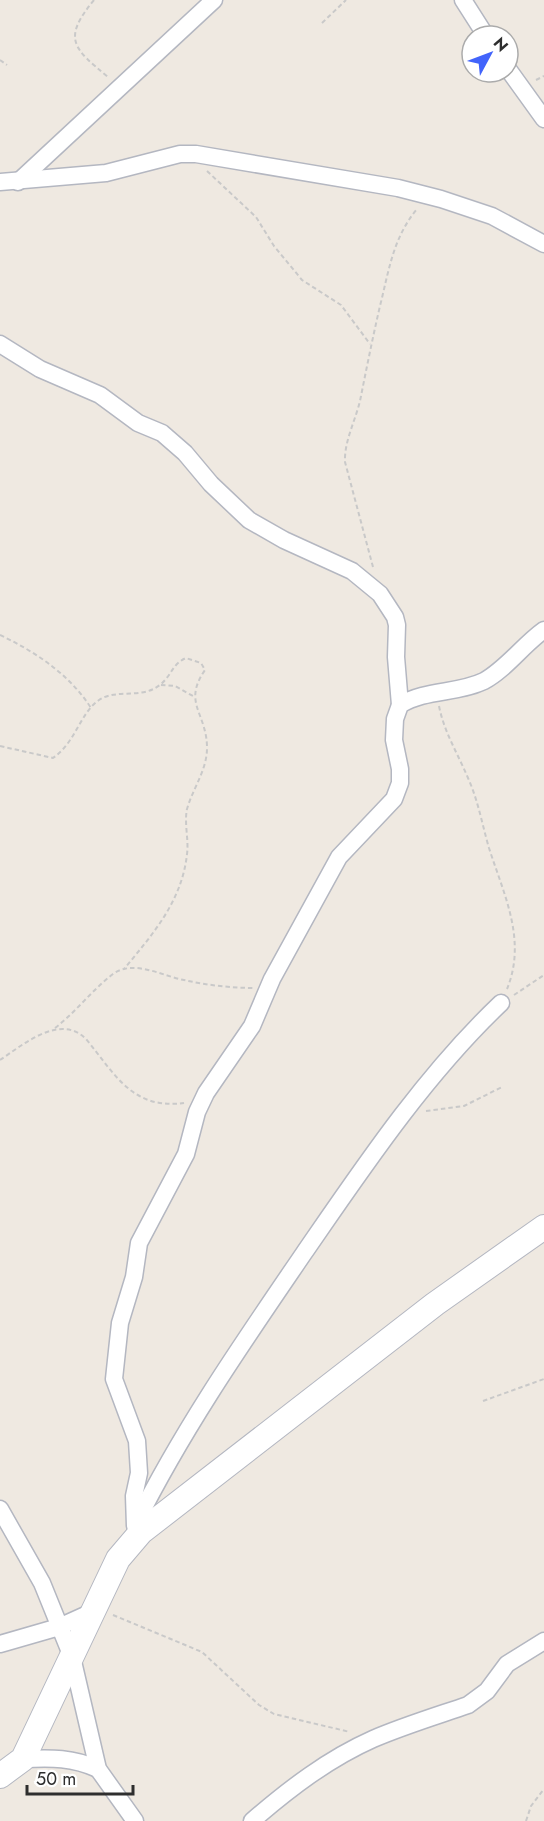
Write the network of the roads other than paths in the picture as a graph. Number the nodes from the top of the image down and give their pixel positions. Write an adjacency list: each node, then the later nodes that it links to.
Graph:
1 (214, 0): 7 (street)
2 (463, 0): 3 (street)
3 (478, 24)
4 (519, 84): 5 (street)
5 (544, 119)
6 (0, 182): 7 (street)
7 (18, 182): 8 (street)
8 (544, 244)
9 (0, 344): 11 (street)
10 (544, 630): 11 (street)
11 (400, 705): 15 (street)
12 (501, 1003): 15 (street)
13 (544, 1227): 15 (street)
14 (0, 1509): 17 (street)
15 (132, 1536): 16 (street)
16 (92, 1610): 17 (street); 20 (street)
17 (59, 1627): 19 (street); 20 (street)
18 (544, 1641): 25 (street)
19 (0, 1644)
20 (72, 1657): 21 (street); 22 (street)
21 (23, 1759): 22 (street); 23 (street)
22 (98, 1768): 24 (street)
23 (0, 1776)
24 (135, 1821)
25 (252, 1821)

